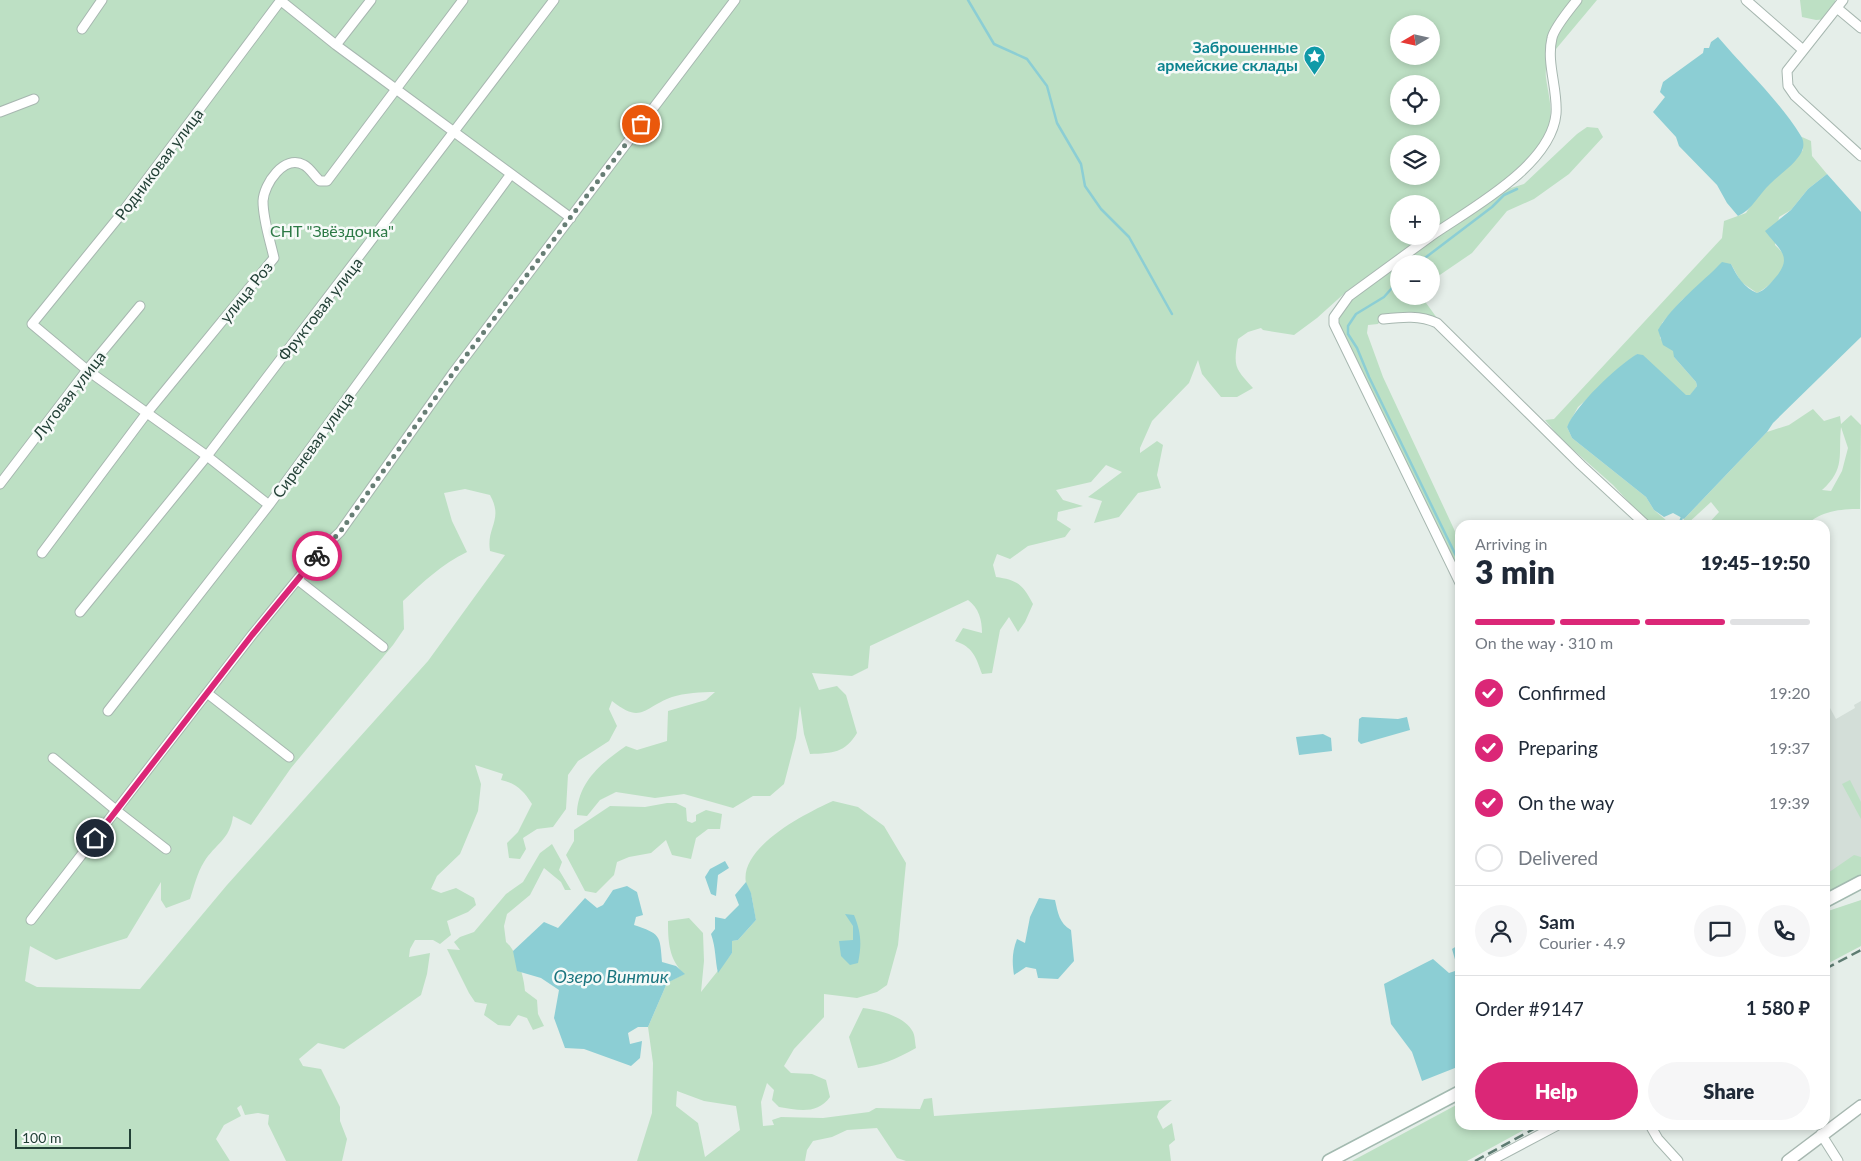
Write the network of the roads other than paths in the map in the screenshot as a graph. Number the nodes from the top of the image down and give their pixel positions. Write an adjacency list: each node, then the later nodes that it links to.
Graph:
1 (102, 0): 12 (street)
2 (281, 0): 13 (street); 26 (street, Родниковая улица)
3 (371, 0): 13 (street)
4 (463, 0): 15 (street, улица Роз)
5 (554, 0): 18 (street, Фруктовая улица)
6 (735, 0): 21 (street)
7 (1577, 0): 22 (street)
8 (1746, 0): 14 (street)
9 (1843, 0): 10 (street)
10 (1837, 8): 11 (street); 14 (street)
11 (1861, 28)
12 (82, 29)
13 (336, 45): 15 (street)
14 (1804, 50): 19 (street)
15 (395, 88): 18 (street); 27 (street, улица Роз)
16 (34, 100): 17 (street)
17 (0, 112)
18 (455, 130): 20 (street); 28 (street, Фруктовая улица)
19 (1861, 156)
20 (511, 174): 21 (street); 30 (street, Сиреневая улица)
21 (571, 218): 34 (street)
22 (1440, 230)
23 (1419, 245): 33 (street)
24 (140, 306): 26 (street, Луговая улица)
25 (1383, 319): 31 (street)
26 (88, 370): 27 (street); 29 (street, Луговая улица)
27 (146, 414): 28 (street); 32 (street, улица Роз)
28 (207, 456): 30 (street); 35 (street, Фруктовая улица)
29 (0, 484)
30 (269, 505): 38 (street, Сиреневая улица)
31 (1641, 520)
32 (42, 553)
33 (1455, 573)
34 (298, 580): 36 (street); 37 (street)
35 (80, 612)
36 (383, 647)
37 (207, 693): 39 (street); 41 (street)
38 (108, 711)
39 (290, 757)
40 (53, 758): 41 (street)
41 (116, 811): 42 (street); 45 (street)
42 (166, 850)
43 (1861, 882): 44 (main road)
44 (1830, 898)
45 (31, 920)
46 (1455, 1095): 53 (main road)
47 (1861, 1106): 48 (street)
48 (1830, 1128)
49 (1549, 1130): 54 (street)
50 (1653, 1130): 55 (street)
51 (1827, 1130): 52 (street)
52 (1821, 1134): 56 (street); 57 (street)
53 (1329, 1161)
54 (1490, 1161)
55 (1678, 1161)
56 (1789, 1161)
57 (1838, 1161)

